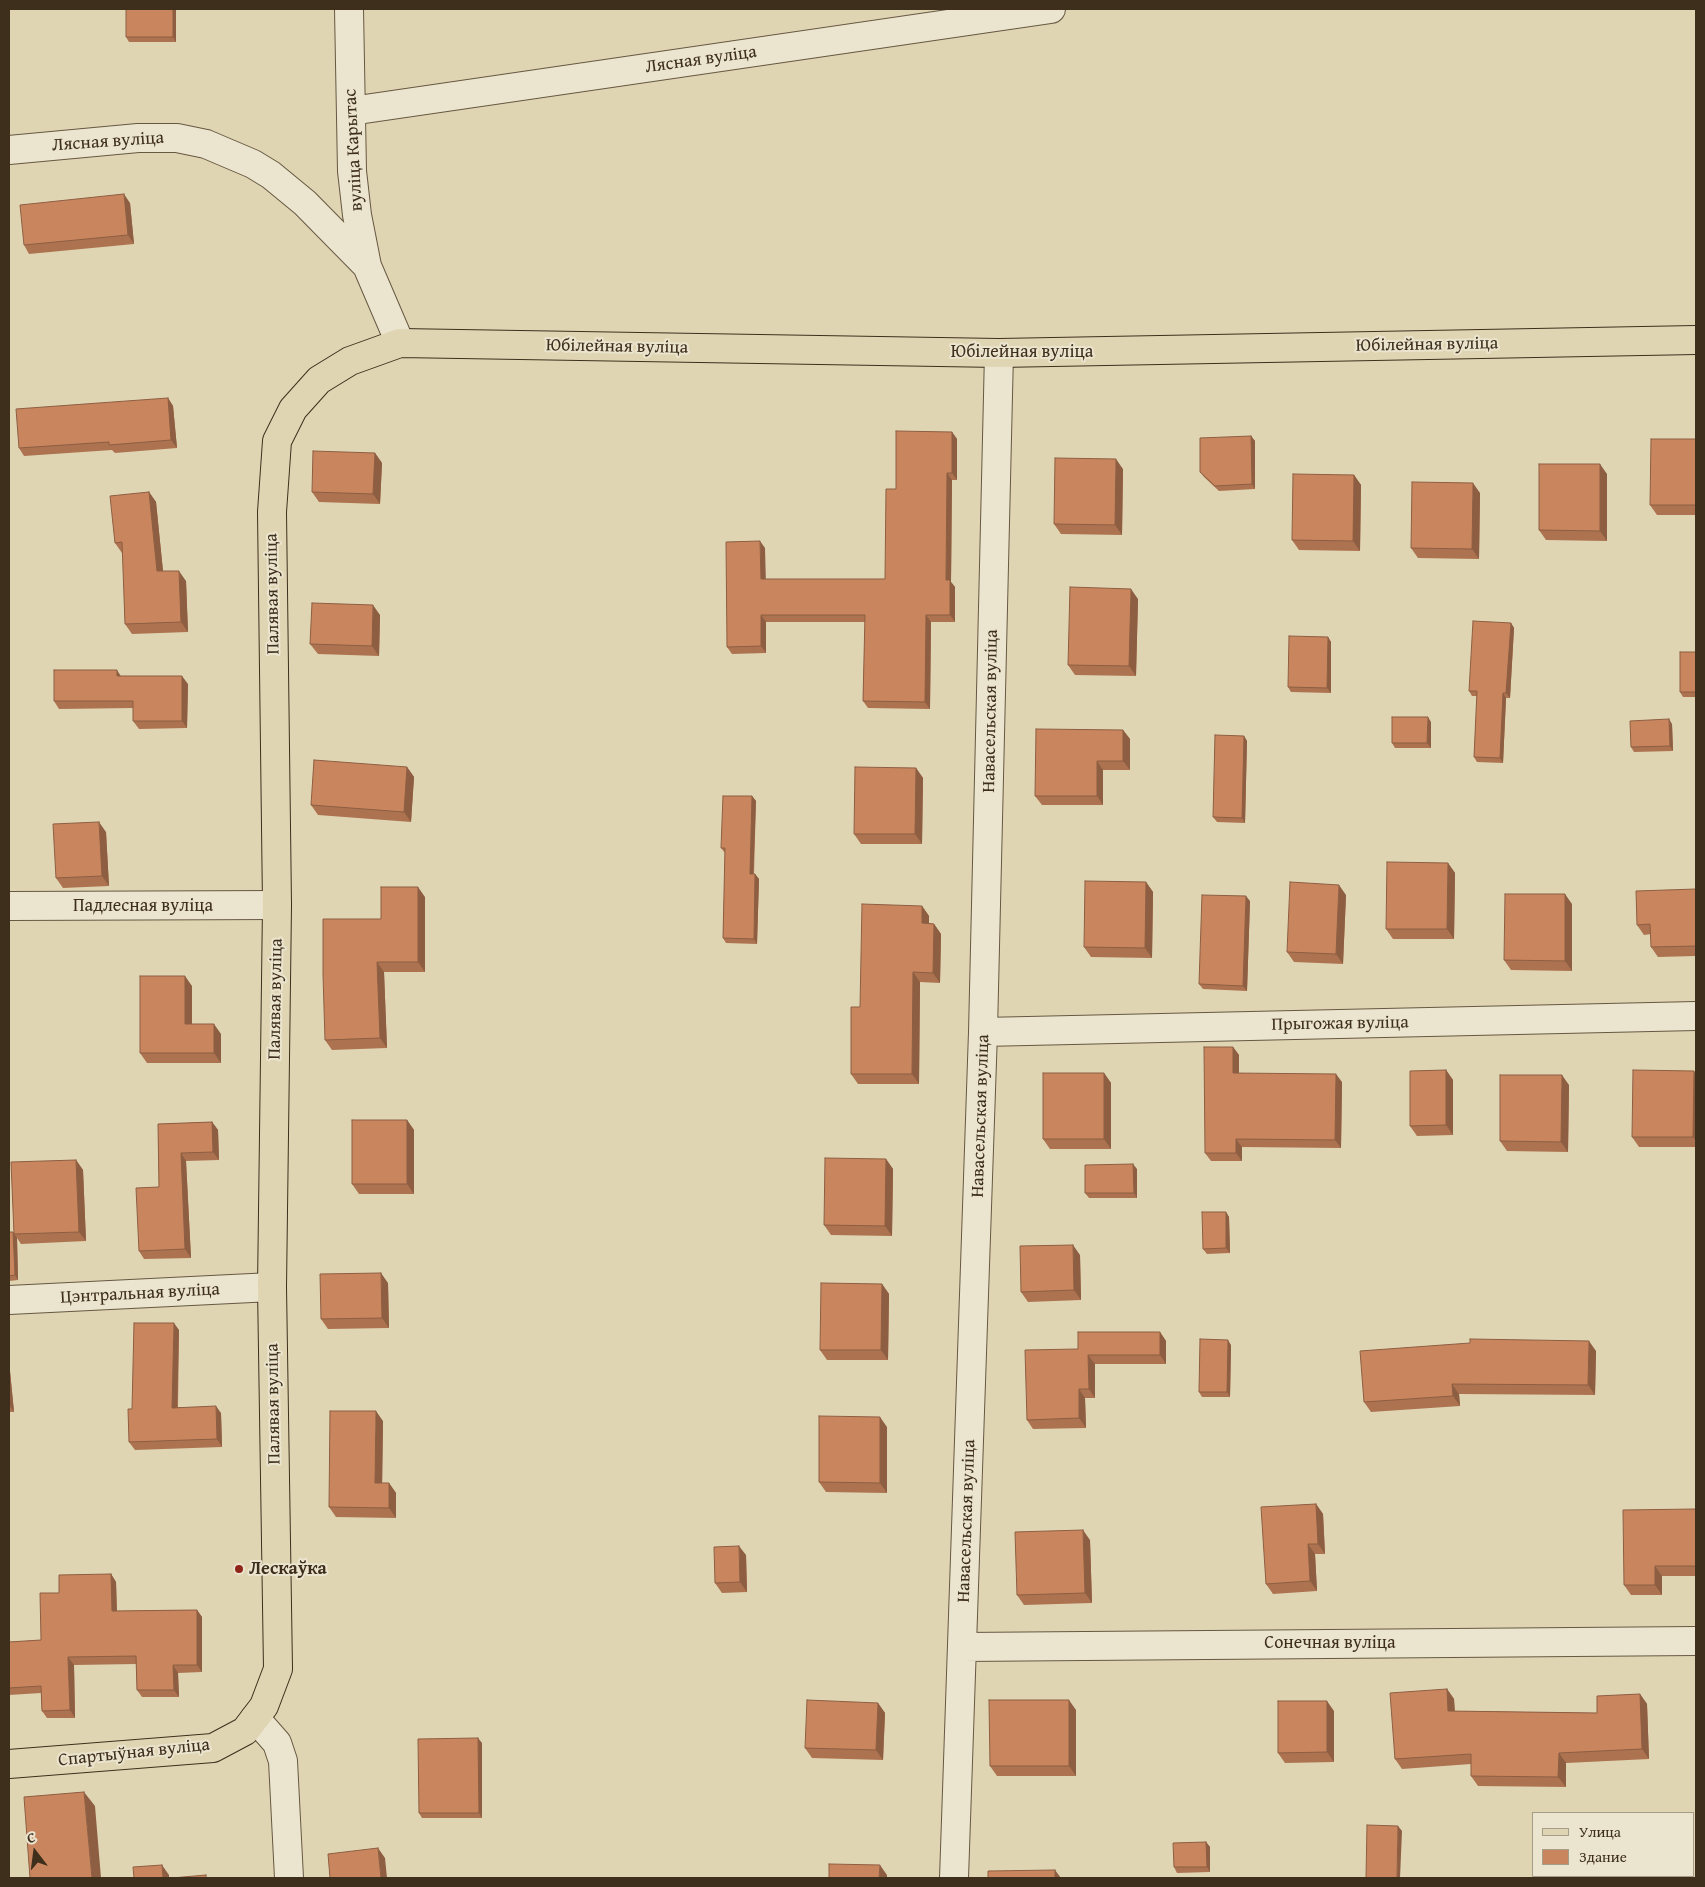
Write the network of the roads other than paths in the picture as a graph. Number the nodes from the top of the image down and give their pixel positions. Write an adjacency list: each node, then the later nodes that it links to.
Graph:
1 (349, 9): 3 (street, вуліца Карытас)
2 (1052, 9): 3 (street, Лясная вуліца)
3 (351, 111): 5 (street, вуліца Карытас)
4 (9, 150): 5 (street, Лясная вуліца)
5 (367, 266): 7 (street, вуліца Карытас)
6 (1696, 340): 8 (main road, Юбілейная вуліца)
7 (400, 343): 8 (main road, Юбілейная вуліца); 9 (main road, Юбілейная вуліца)
8 (999, 353): 13 (street, Навасельская вуліца)
9 (350, 361): 11 (main road, Палявая вуліца)
10 (9, 906): 11 (street, Падлесная вуліца)
11 (277, 906): 14 (main road, Палявая вуліца)
12 (1696, 1016): 13 (street, Прыгожая вуліца)
13 (983, 1032): 17 (street, Навасельская вуліца)
14 (272, 1287): 15 (street, Цэнтральная вуліца); 18 (main road, Палявая вуліца)
15 (9, 1300)
16 (1696, 1641): 17 (street, Сонечная вуліца)
17 (963, 1647): 22 (street, Навасельская вуліца)
18 (278, 1669): 19 (main road, Спартыўная вуліца)
19 (255, 1718): 20 (main road, Спартыўная вуліца); 21 (street)
20 (9, 1764)
21 (288, 1878)
22 (954, 1878)

